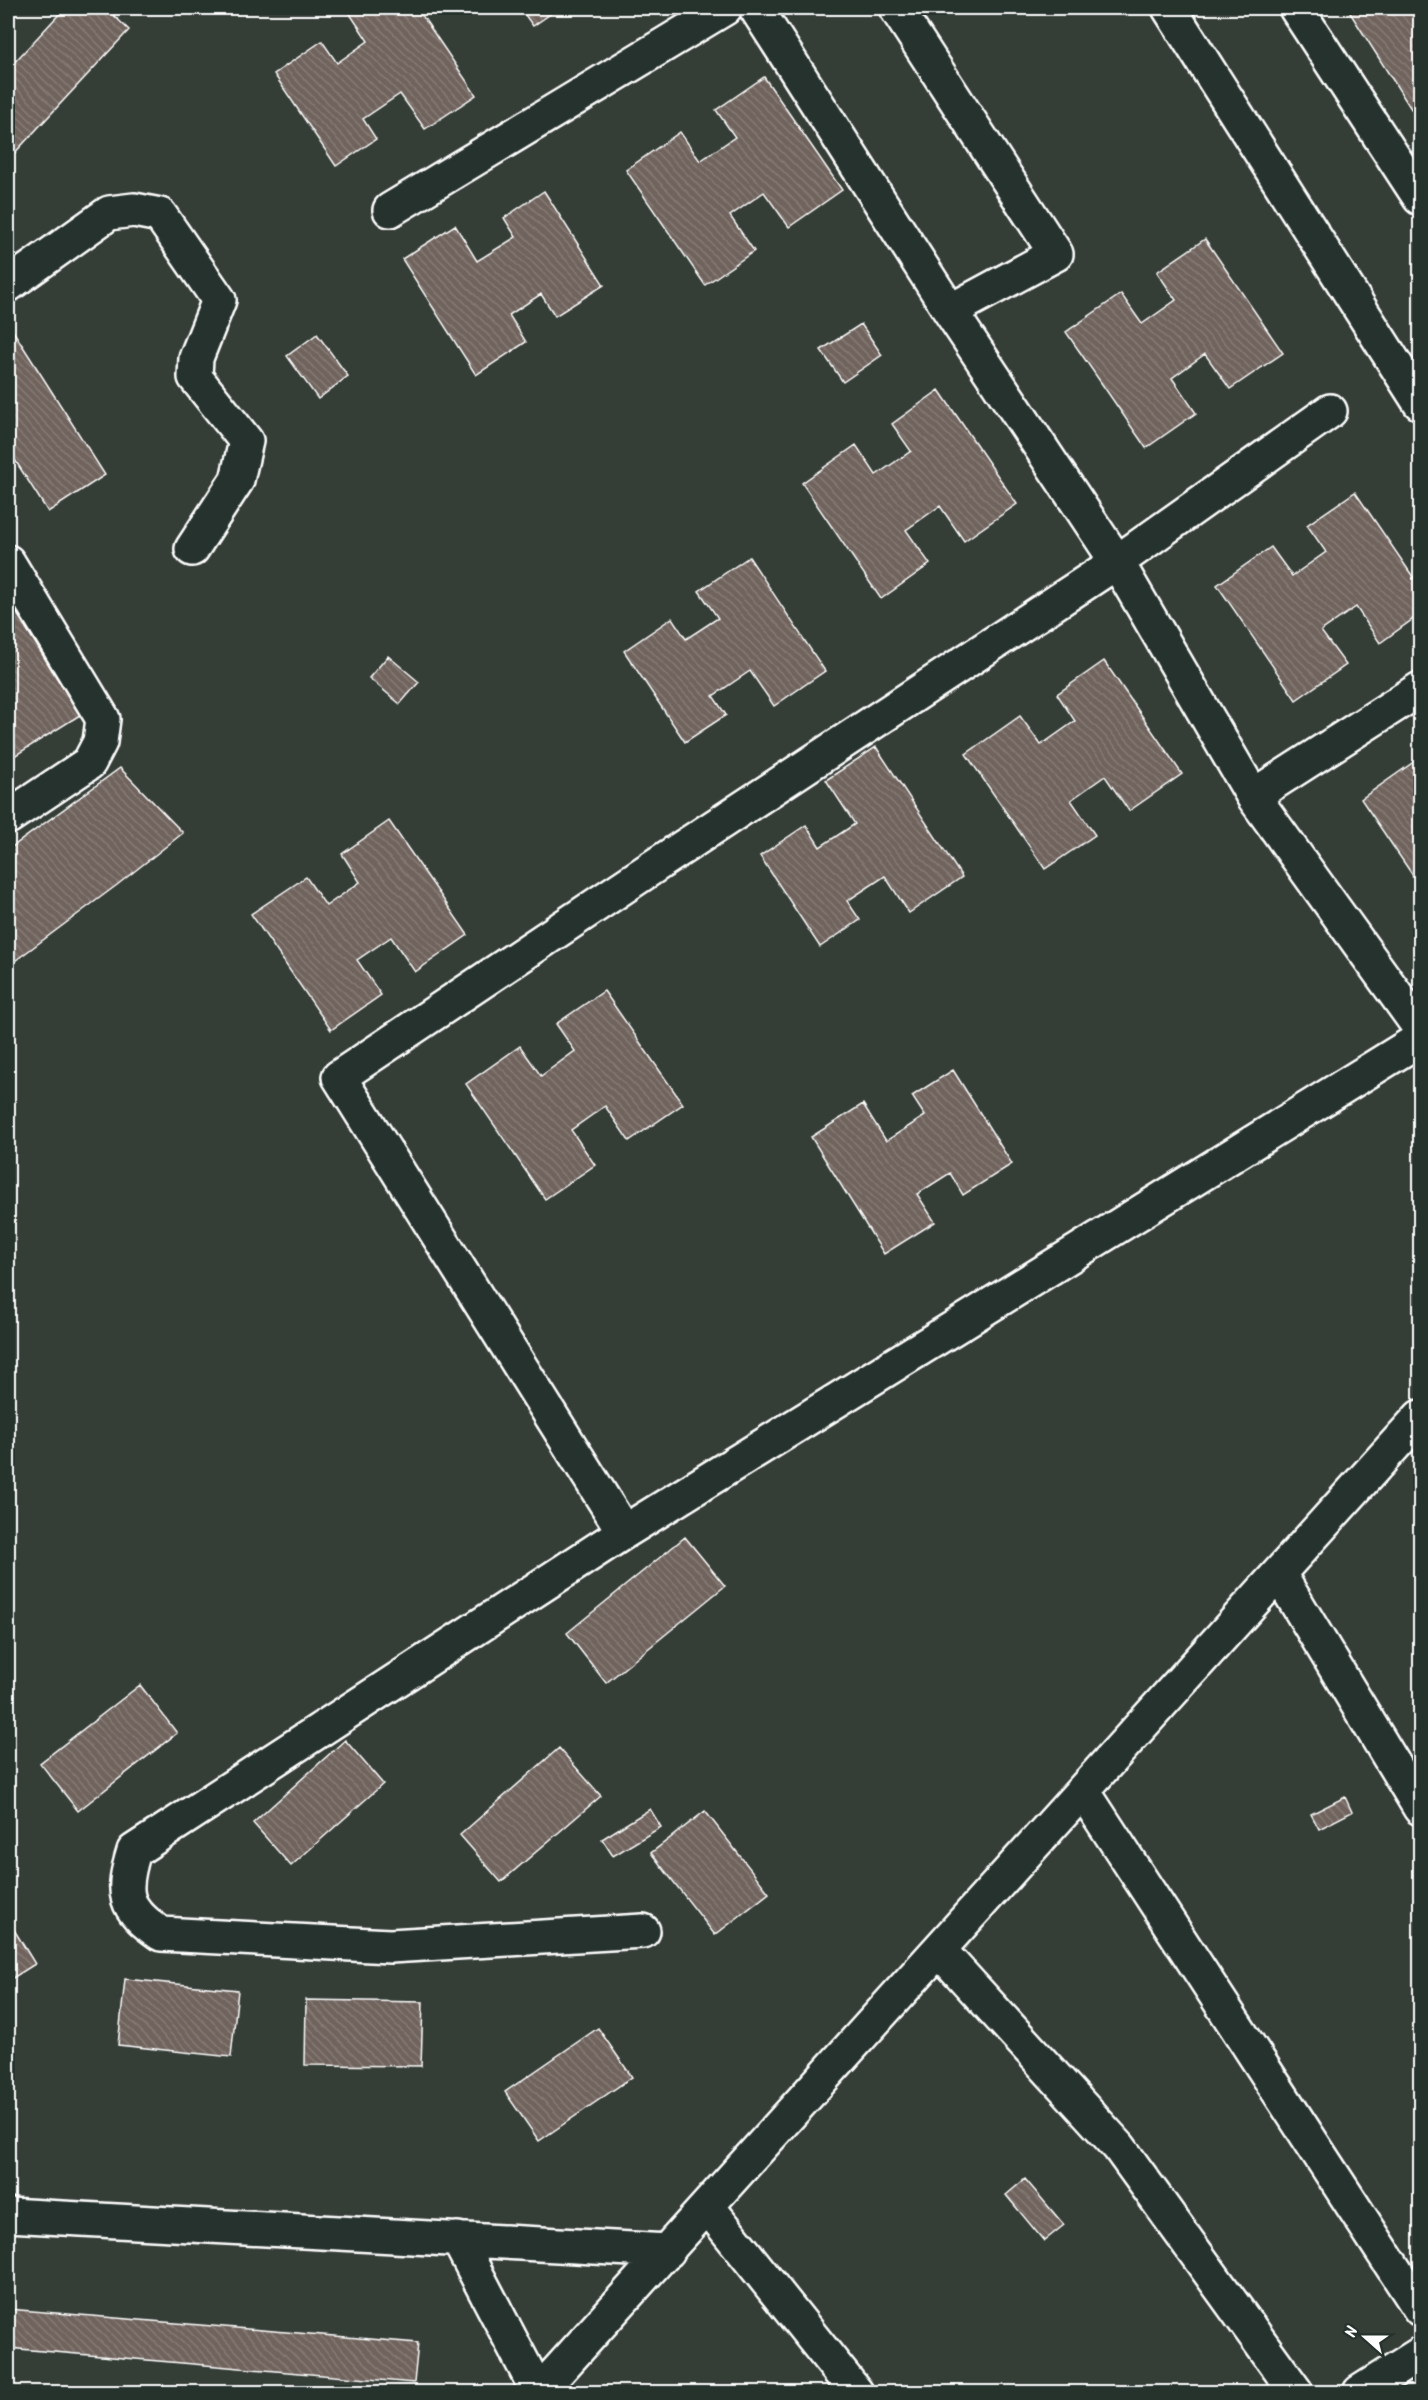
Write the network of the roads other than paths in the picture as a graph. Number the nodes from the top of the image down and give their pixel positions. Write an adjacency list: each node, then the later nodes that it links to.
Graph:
1 (725, 8): 7 (street)
2 (896, 8): 9 (street)
3 (1169, 8): 10 (street)
4 (1296, 8): 6 (street)
5 (771, 12): 9 (street)
6 (1420, 198)
7 (390, 210)
8 (8, 285): 12 (street)
9 (950, 311): 14 (street)
10 (1420, 403)
11 (1330, 411): 14 (street)
12 (192, 549)
13 (8, 562): 17 (street)
14 (1118, 562): 16 (street); 21 (street)
15 (1420, 689): 16 (street)
16 (1253, 796): 18 (street)
17 (8, 817)
18 (1420, 1028)
19 (1420, 1040): 21 (street)
20 (1420, 1417): 22 (street)
21 (624, 1532): 25 (street)
22 (1279, 1574): 23 (street); 24 (street)
23 (1083, 1791): 26 (street); 31 (street)
24 (1420, 1808)
25 (643, 1931)
26 (939, 1950): 27 (street); 35 (street)
27 (708, 2206): 30 (street); 34 (street)
28 (8, 2215): 29 (street)
29 (458, 2239): 30 (street); 33 (street)
30 (668, 2250): 33 (street)
31 (1420, 2309)
32 (1420, 2354): 36 (street)
33 (539, 2392)
34 (856, 2392)
35 (1296, 2392)
36 (1360, 2392)

